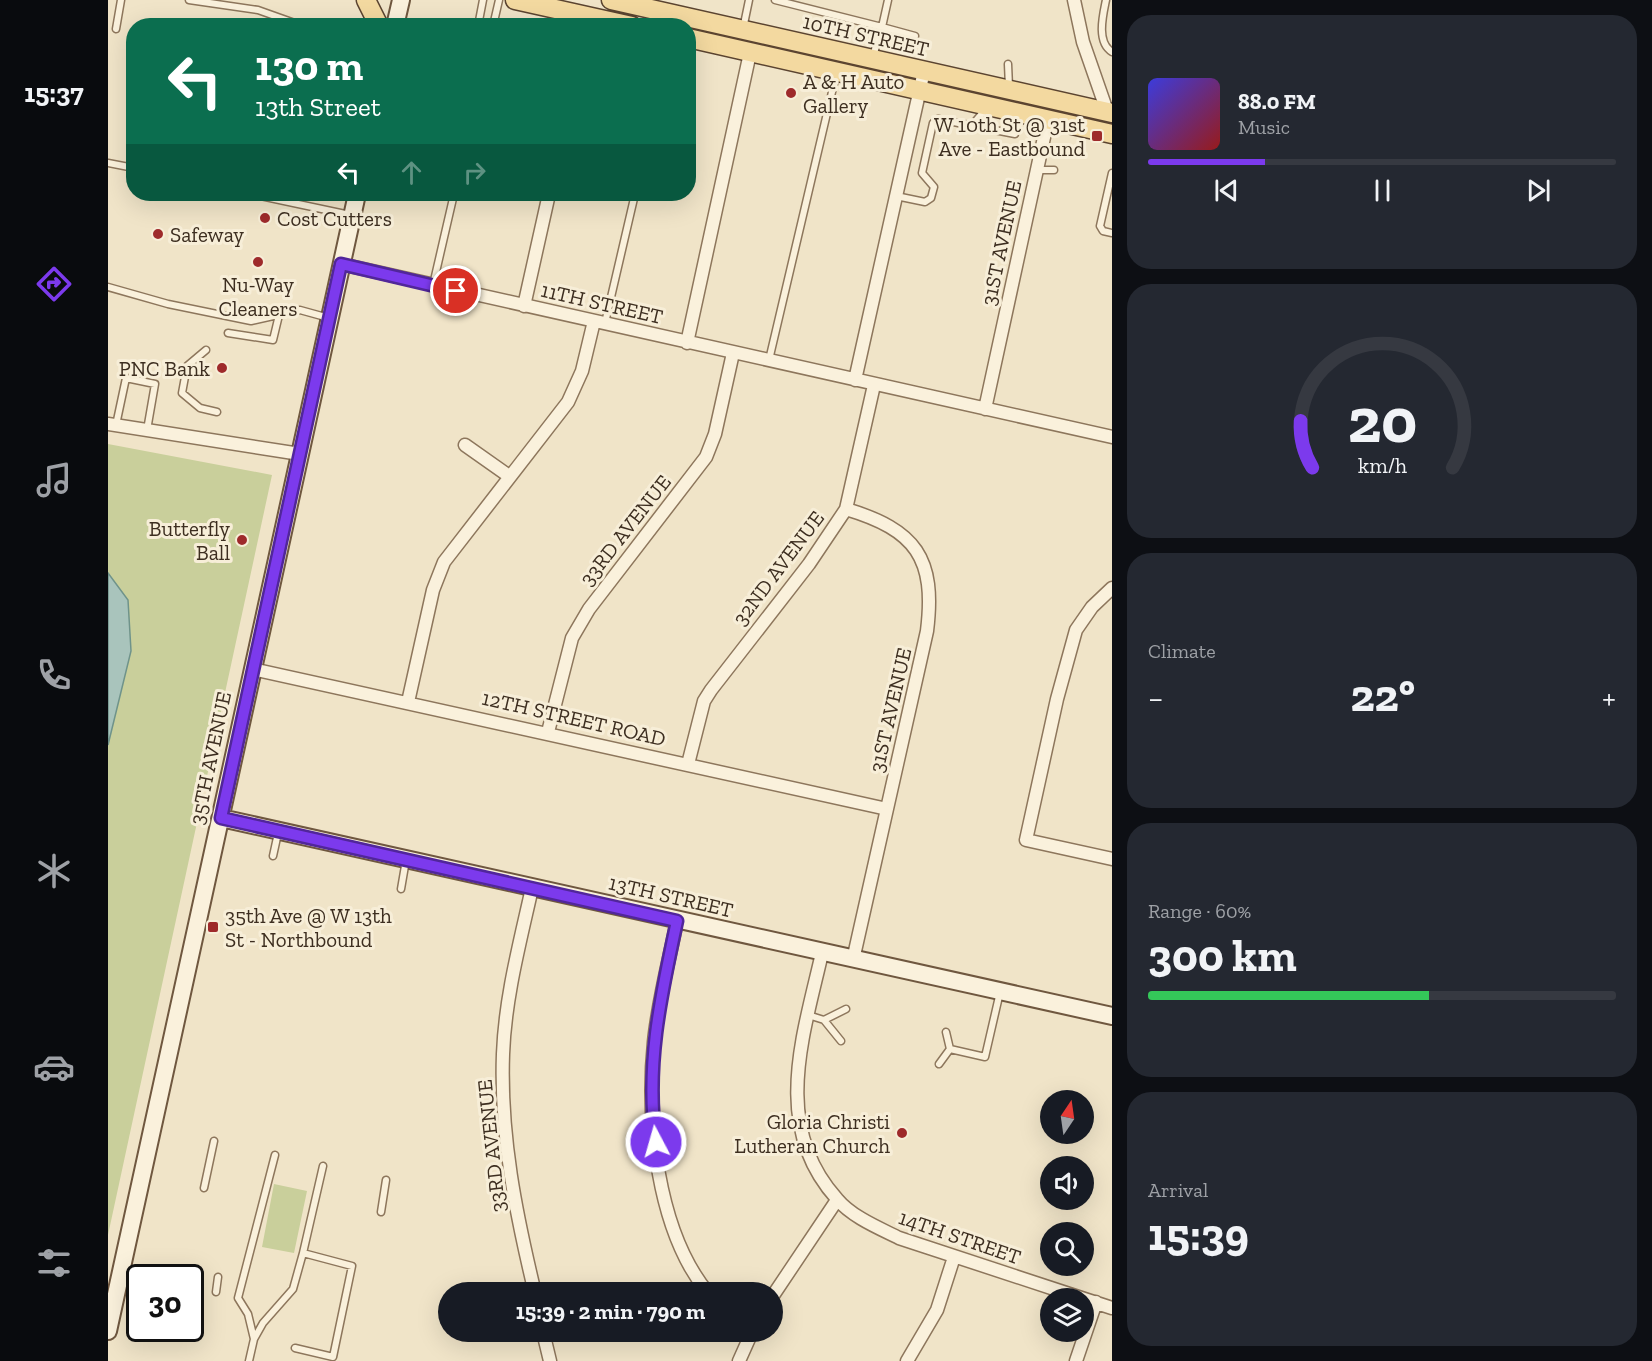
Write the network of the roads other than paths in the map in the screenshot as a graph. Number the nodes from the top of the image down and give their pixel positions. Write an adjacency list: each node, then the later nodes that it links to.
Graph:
1 (121, 0): 25 (lane)
2 (189, 0): 15 (lane)
3 (257, 0): 15 (lane)
4 (366, 0): 17 (main road)
5 (401, 0): 18 (main road)
6 (483, 0): 19 (lane)
7 (499, 0): 20 (lane)
8 (515, 0): 21 (main road)
9 (611, 0): 22 (main road, 10TH STREET)
10 (749, 0): 26 (lane)
11 (776, 0): 24 (lane)
12 (888, 0): 24 (lane)
13 (1074, 0): 40 (street)
14 (1106, 0): 31 (lane)
15 (258, 10): 16 (lane)
16 (280, 18)
17 (375, 18)
18 (397, 18)
19 (480, 18)
20 (495, 18)
21 (579, 18)
22 (690, 18)
23 (696, 19): 26 (main road, 10TH STREET)
24 (882, 27): 28 (lane); 33 (lane)
25 (116, 29)
26 (742, 30): 27 (main road); 30 (main road, 10TH STREET)
27 (696, 32)
28 (915, 36)
29 (696, 40): 32 (main road, 10TH STREET)
30 (839, 52): 32 (main road); 33 (main road, 10TH STREET)
31 (1112, 52)
32 (750, 53): 36 (main road, 10TH STREET); 67 (street)
33 (872, 60): 35 (main road, 10TH STREET)
34 (1008, 64): 38 (lane)
35 (924, 71): 37 (street); 38 (main road, 10TH STREET)
36 (836, 72): 37 (main road, 10TH STREET); 70 (lane)
37 (920, 90): 39 (main road, 10TH STREET); 51 (street)
38 (1009, 90): 40 (main road, 10TH STREET)
39 (989, 106): 41 (main road, 10TH STREET); 42 (lane)
40 (1110, 116): 43 (main road)
41 (1048, 119): 43 (main road, 10TH STREET); 48 (street, 31ST AVENUE)
42 (973, 124): 44 (lane); 51 (lane)
43 (1069, 124): 45 (main road, 10TH STREET)
44 (1016, 134)
45 (1112, 134)
46 (108, 163): 47 (lane)
47 (126, 166)
48 (1037, 170): 49 (lane); 73 (street, 31ST AVENUE)
49 (1054, 170)
50 (1112, 173): 58 (lane)
51 (896, 196): 71 (street)
52 (285, 201): 57 (lane)
53 (355, 201): 57 (main road, 35TH AVENUE)
54 (452, 201): 60 (lane)
55 (547, 201): 62 (street)
56 (633, 201): 65 (lane)
57 (352, 215): 59 (main road, 35TH AVENUE)
58 (1112, 233)
59 (341, 264): 60 (street, 11TH STREET); 64 (main road, 35TH AVENUE)
60 (433, 285): 62 (street, 11TH STREET)
61 (108, 287): 63 (lane)
62 (524, 306): 65 (street, 11TH STREET)
63 (279, 315): 64 (lane); 66 (lane)
64 (329, 318): 79 (main road, 35TH AVENUE)
65 (599, 323): 67 (street, 11TH STREET); 80 (street)
66 (228, 333)
67 (687, 342): 69 (street, 11TH STREET)
68 (206, 350): 74 (lane)
69 (734, 353): 70 (street, 11TH STREET); 85 (street, 33RD AVENUE)
70 (769, 361): 71 (street, 11TH STREET)
71 (855, 380): 72 (street, 11TH STREET)
72 (874, 385): 73 (street); 81 (street, 32ND AVENUE)
73 (985, 409): 77 (street)
74 (218, 412)
75 (112, 424): 76 (street); 76 (lane)
76 (147, 430): 79 (street)
77 (1112, 436)
78 (465, 445): 80 (street)
79 (300, 454): 83 (main road, 35TH AVENUE)
80 (509, 476): 84 (street)
81 (846, 509): 86 (street, 32ND AVENUE); 87 (street, 31ST AVENUE)
82 (1112, 588): 91 (street)
83 (252, 669): 84 (street, 12TH STREET ROAD); 88 (main road, 35TH AVENUE)
84 (408, 702): 85 (street, 12TH STREET ROAD)
85 (548, 732): 86 (street, 12TH STREET ROAD)
86 (688, 764): 87 (street, 12TH STREET ROAD)
87 (887, 809): 97 (street, 31ST AVENUE)
88 (221, 818): 89 (main road, 13TH STREET); 123 (main road, 35TH AVENUE)
89 (279, 831): 90 (lane); 92 (main road, 13TH STREET)
90 (273, 856)
91 (1112, 859)
92 (406, 860): 93 (main road, 13TH STREET); 94 (lane)
93 (532, 888): 95 (main road, 13TH STREET); 117 (street, 33RD AVENUE)
94 (401, 889)
95 (677, 921): 96 (main road, 13TH STREET); 118 (street)
96 (822, 953): 97 (main road, 13TH STREET); 100 (street)
97 (853, 960): 98 (main road, 13TH STREET)
98 (1000, 991): 101 (main road, 13TH STREET); 105 (lane)
99 (846, 1009): 102 (lane)
100 (808, 1015): 102 (lane); 112 (street)
101 (1112, 1016)
102 (824, 1020): 104 (lane)
103 (946, 1032): 105 (lane)
104 (841, 1041)
105 (950, 1048): 106 (lane)
106 (939, 1064)
107 (214, 1141): 111 (lane)
108 (275, 1155): 124 (lane)
109 (322, 1166): 114 (lane)
110 (386, 1180): 113 (lane)
111 (204, 1188)
112 (837, 1200): 115 (street, 14TH STREET); 119 (street)
113 (381, 1212)
114 (303, 1253): 124 (lane); 127 (lane)
115 (954, 1257): 121 (street, 14TH STREET); 131 (street)
116 (219, 1276): 120 (lane)
117 (533, 1282)
118 (700, 1282)
119 (782, 1282)
120 (216, 1292)
121 (1096, 1302): 122 (street, 14TH STREET); 132 (street)
122 (1112, 1308)
123 (108, 1331)
124 (254, 1339): 128 (lane)
125 (545, 1342): 129 (street)
126 (748, 1342): 130 (street)
127 (295, 1348)
128 (249, 1361)
129 (550, 1361)
130 (739, 1361)
131 (906, 1361)
132 (1076, 1361)

